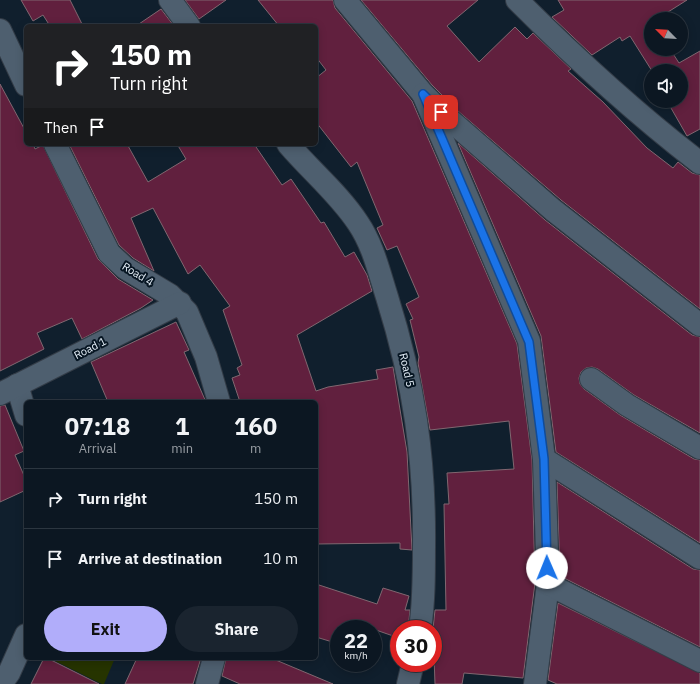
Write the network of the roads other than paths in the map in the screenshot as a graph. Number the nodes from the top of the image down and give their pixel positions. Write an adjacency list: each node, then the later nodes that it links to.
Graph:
1 (170, 0): 4 (street)
2 (345, 0): 7 (street)
3 (517, 0): 10 (street)
4 (188, 24)
5 (0, 30): 6 (street)
6 (24, 80)
7 (423, 94): 12 (street); 18 (street)
8 (55, 146): 11 (street, Road 4)
9 (290, 146): 21 (street, Road 5)
10 (700, 163)
11 (180, 303): 14 (street, Road 1); 15 (street, Road 4)
12 (700, 325)
13 (591, 379): 17 (street)
14 (8, 390): 16 (street)
15 (218, 400)
16 (24, 412)
17 (700, 448)
18 (544, 459): 19 (street); 20 (street)
19 (700, 558)
20 (548, 584): 24 (street); 26 (street)
21 (421, 620)
22 (24, 639): 27 (street)
23 (213, 660): 28 (street)
24 (700, 661)
25 (411, 672): 29 (street)
26 (538, 683)
27 (1, 684)
28 (207, 684)
29 (408, 684)

